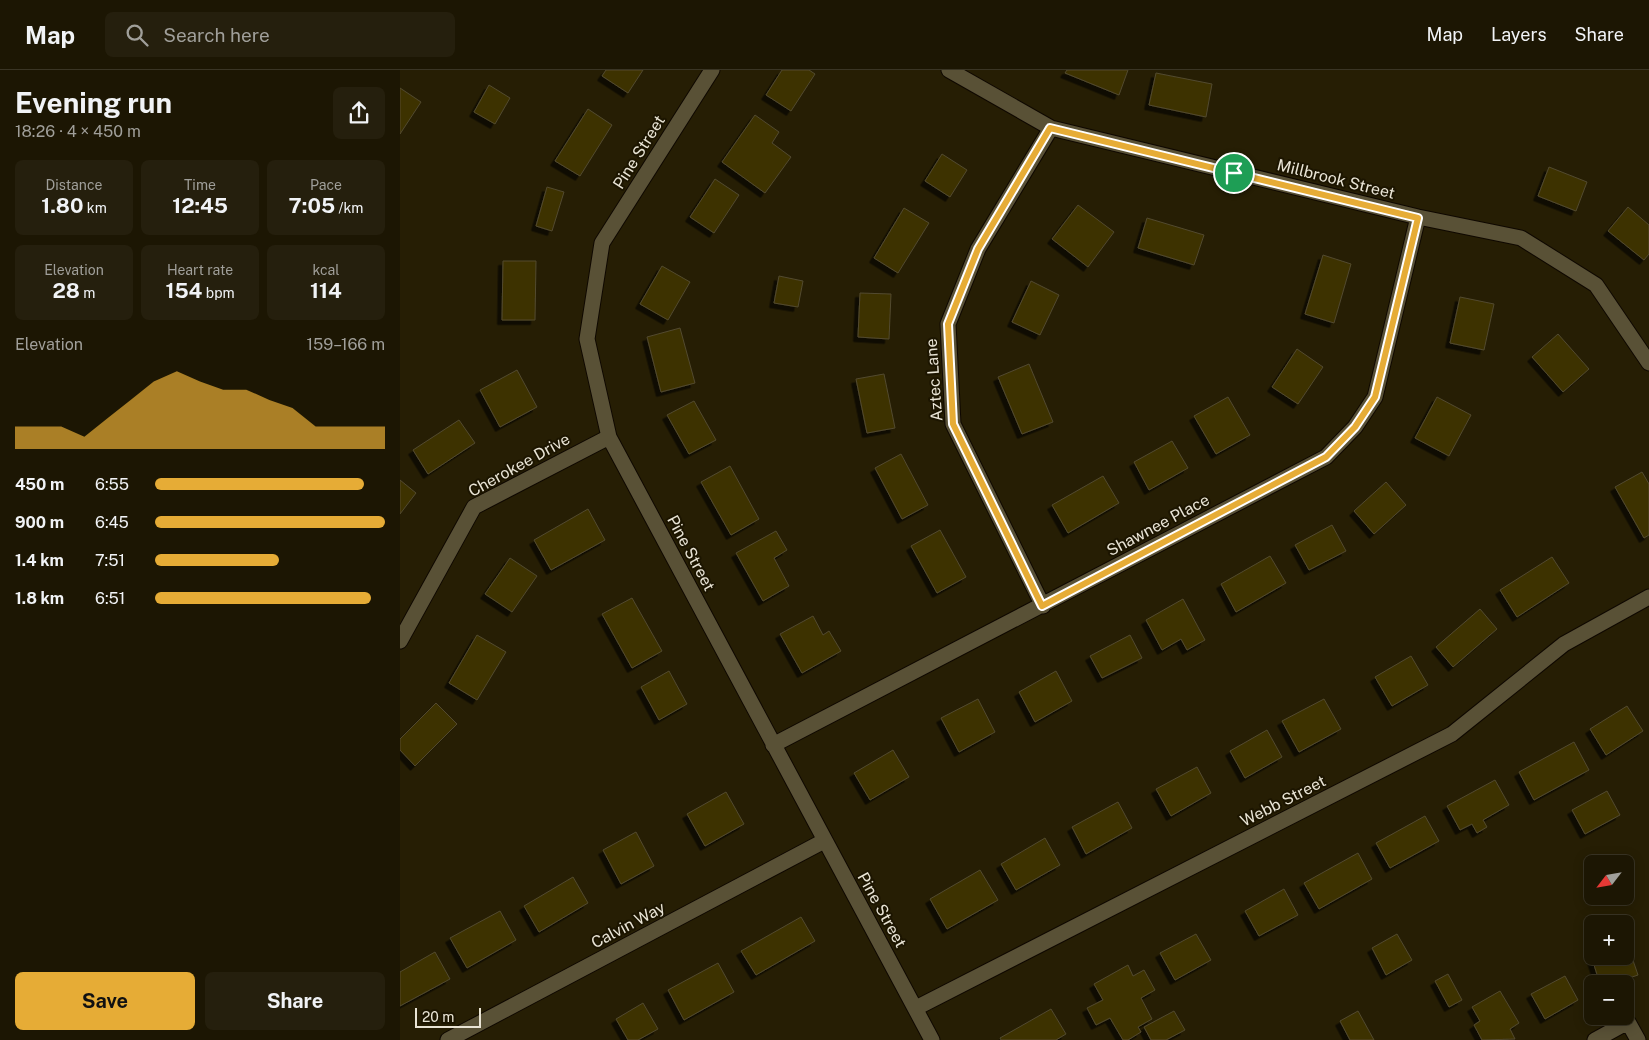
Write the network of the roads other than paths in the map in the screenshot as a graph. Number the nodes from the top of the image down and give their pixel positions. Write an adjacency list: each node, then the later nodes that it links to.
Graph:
1 (712, 70): 6 (street, Pine Street)
2 (949, 70): 3 (street, Millbrook Street)
3 (1050, 128): 4 (street, Millbrook Street); 8 (street, Aztec Lane)
4 (1418, 218): 5 (street, Millbrook Street); 8 (street, Shawnee Place)
5 (1649, 363)
6 (609, 437): 9 (street, Cherokee Drive); 10 (street, Pine Street)
7 (1649, 596): 12 (street, Webb Street)
8 (1042, 606): 10 (street, Shawnee Place)
9 (400, 641)
10 (773, 745): 11 (street, Pine Street)
11 (824, 841): 12 (street, Pine Street); 13 (street, Calvin Way)
12 (916, 1008): 14 (street, Pine Street)
13 (448, 1040)
14 (932, 1040)
15 (1595, 1040): 16 (street)
16 (1638, 1040)

